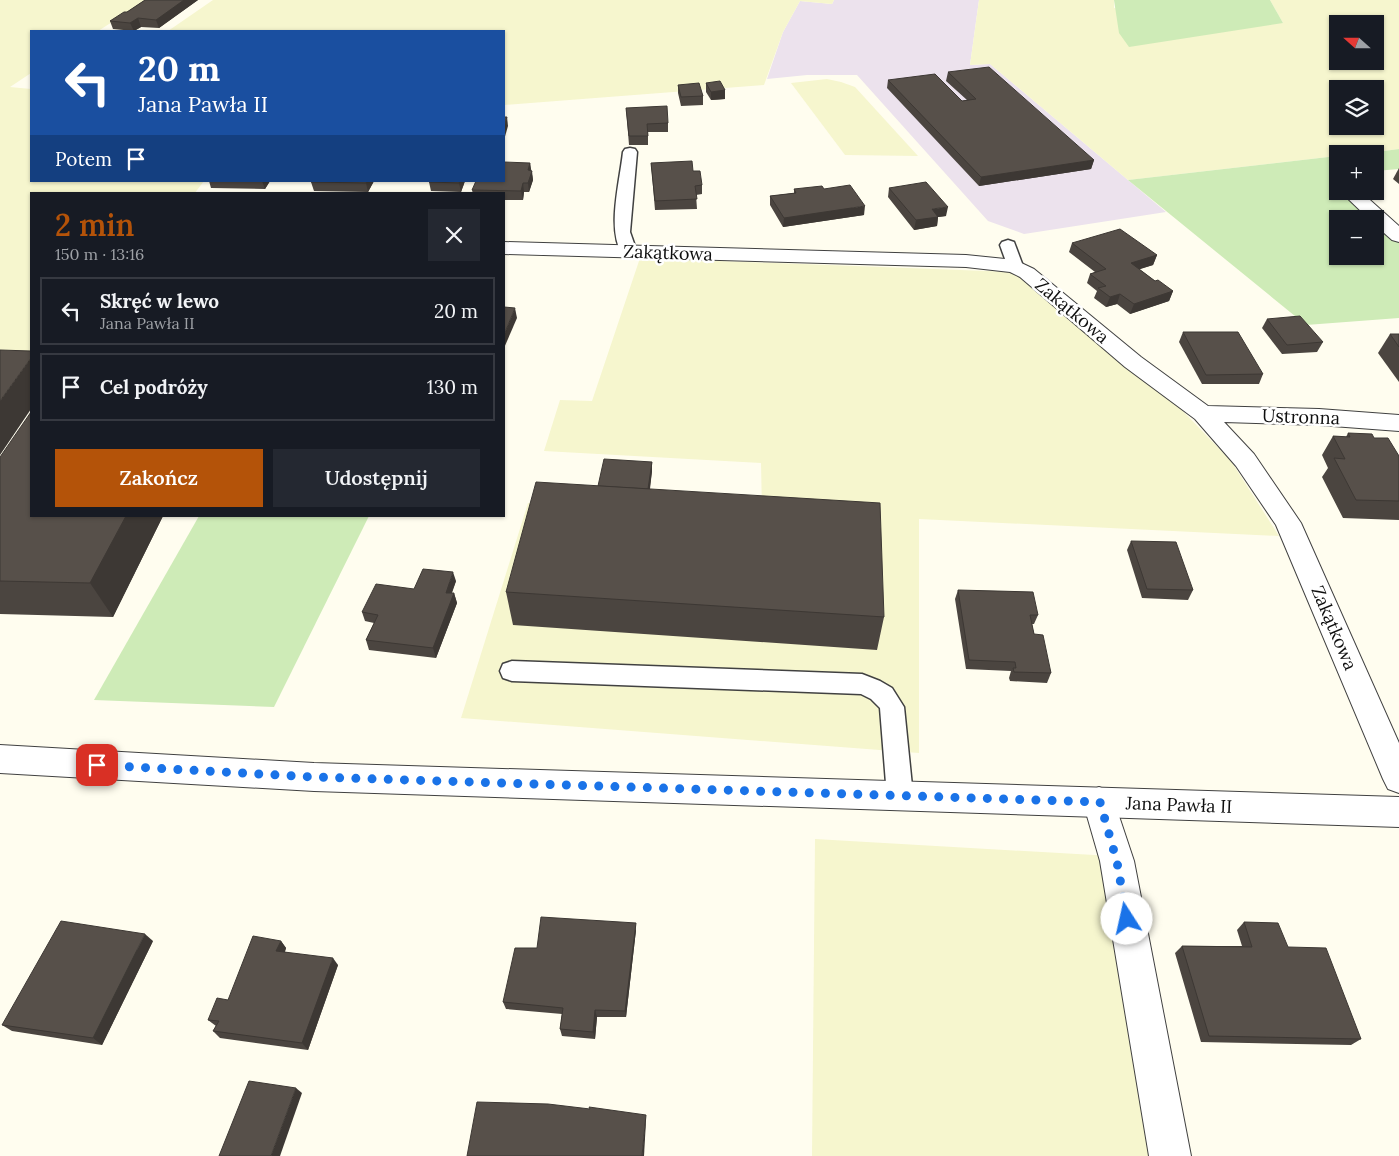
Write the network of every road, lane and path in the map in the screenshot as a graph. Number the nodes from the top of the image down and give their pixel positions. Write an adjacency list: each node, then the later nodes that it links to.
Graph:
1 (630, 152): 5 (lane)
2 (1359, 200): 3 (street)
3 (1399, 236)
4 (505, 248): 5 (street, Zakątkowa)
5 (628, 252): 6 (street, Zakątkowa)
6 (1203, 414): 7 (street, Ustronna); 10 (street, Zakątkowa)
7 (1399, 423)
8 (512, 671): 11 (lane)
9 (0, 759): 11 (street, Jana Pawła II)
10 (1399, 779)
11 (900, 796): 12 (street, Jana Pawła II)
12 (1100, 802): 13 (street, Jana Pawła II); 14 (street)
13 (1399, 812)
14 (1170, 1156)

